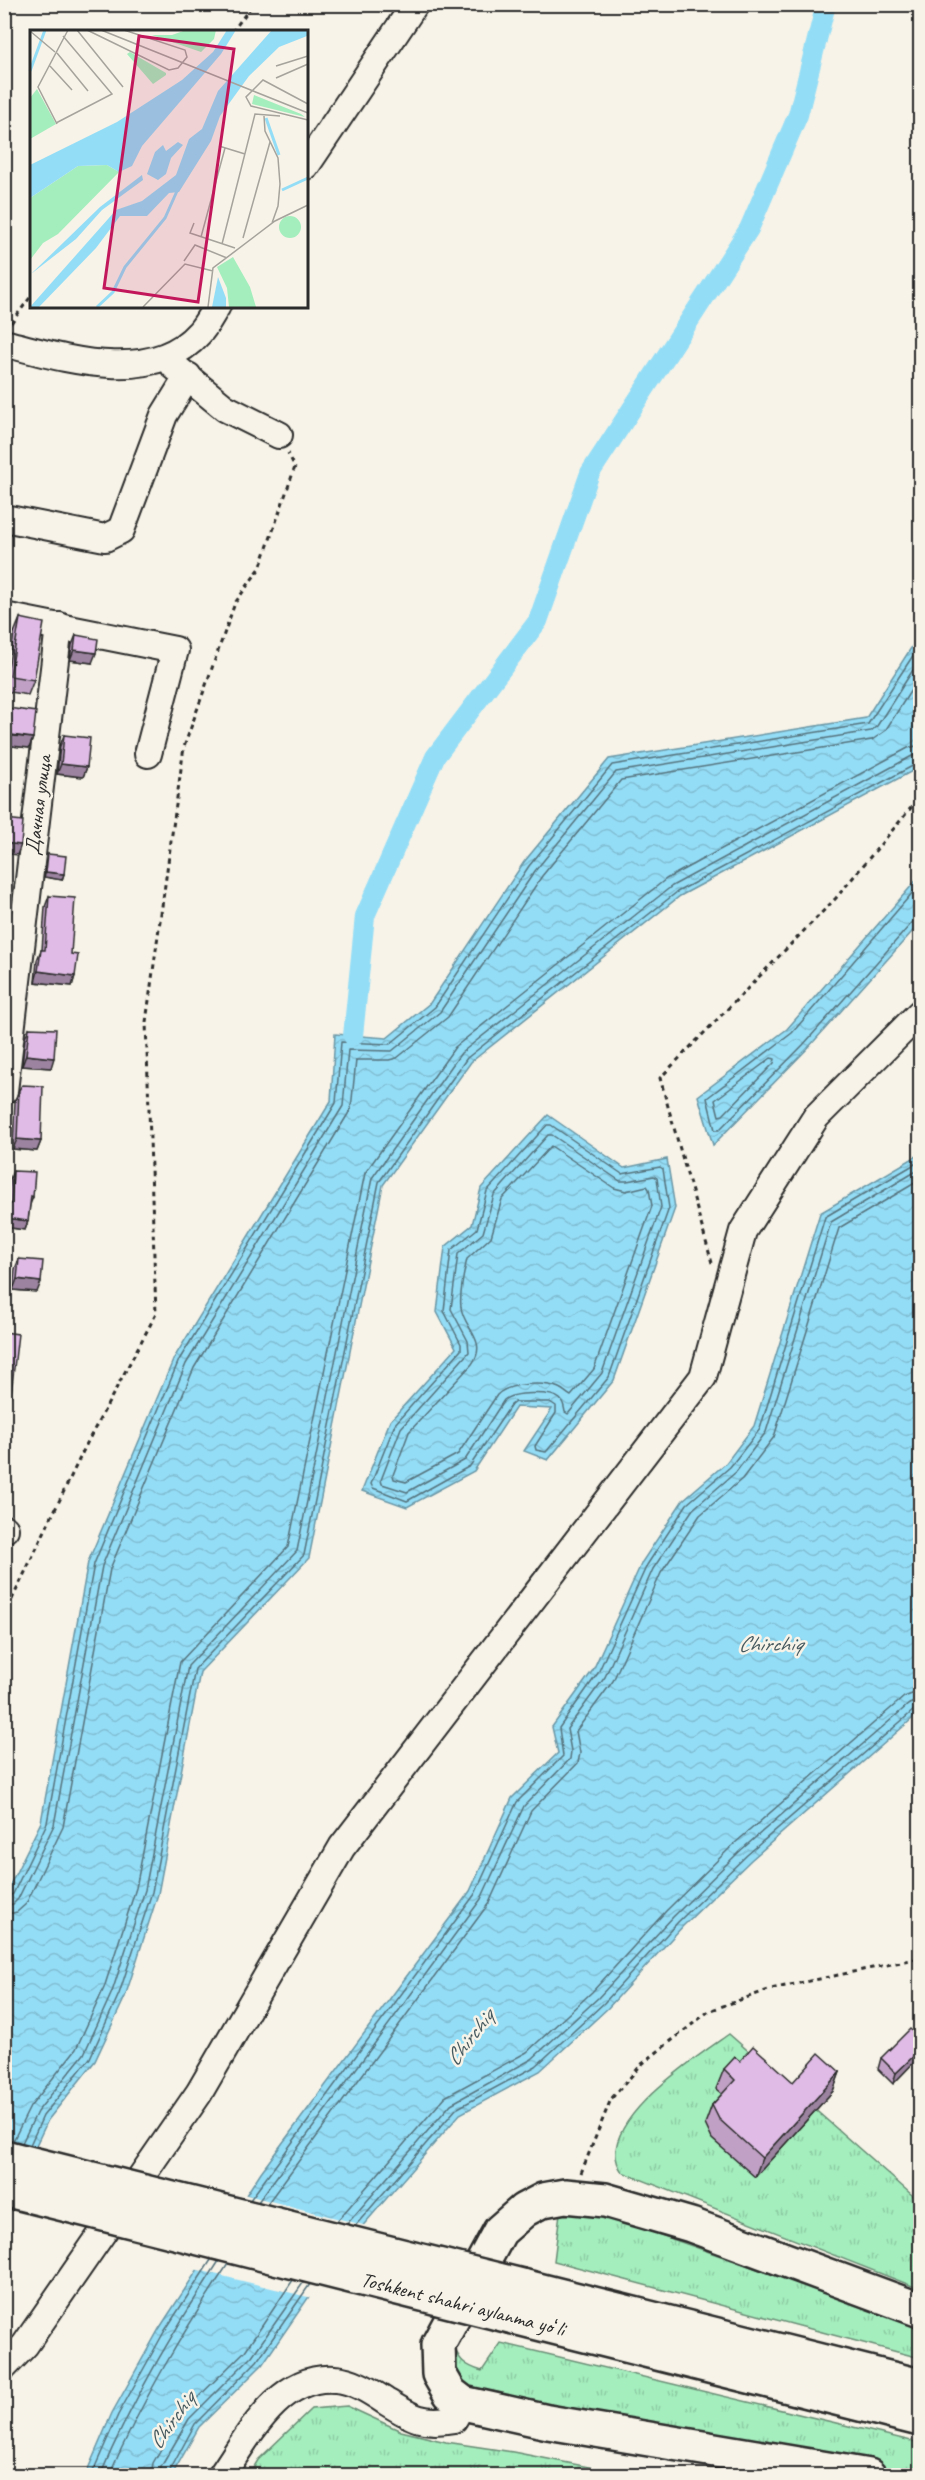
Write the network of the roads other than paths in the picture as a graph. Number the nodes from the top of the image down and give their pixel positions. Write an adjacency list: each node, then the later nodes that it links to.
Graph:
1 (415, 4): 2 (street)
2 (308, 163)
3 (216, 308): 5 (street)
4 (4, 343): 5 (street)
5 (162, 356): 6 (street)
6 (188, 376): 7 (street); 8 (street)
7 (279, 435)
8 (4, 518)
9 (4, 616): 10 (street)
10 (59, 626): 11 (street); 13 (street, Дачная улица)
11 (148, 754)
12 (921, 1012): 18 (street)
13 (4, 1091)
14 (4, 2157): 16 (highway, Toshkent shahri aylanma yoʻli, bridge)
15 (4, 2189): 16 (highway, Toshkent shahri aylanma yoʻli, bridge)
16 (518, 2302): 19 (highway, Toshkent shahri aylanma yoʻli); 21 (highway, Toshkent shahri aylanma yoʻli)
17 (921, 2310): 20 (highway)
18 (4, 2367)
19 (921, 2386)
20 (463, 2403): 22 (street); 23 (highway)
21 (921, 2419)
22 (220, 2475)
23 (868, 2475)

